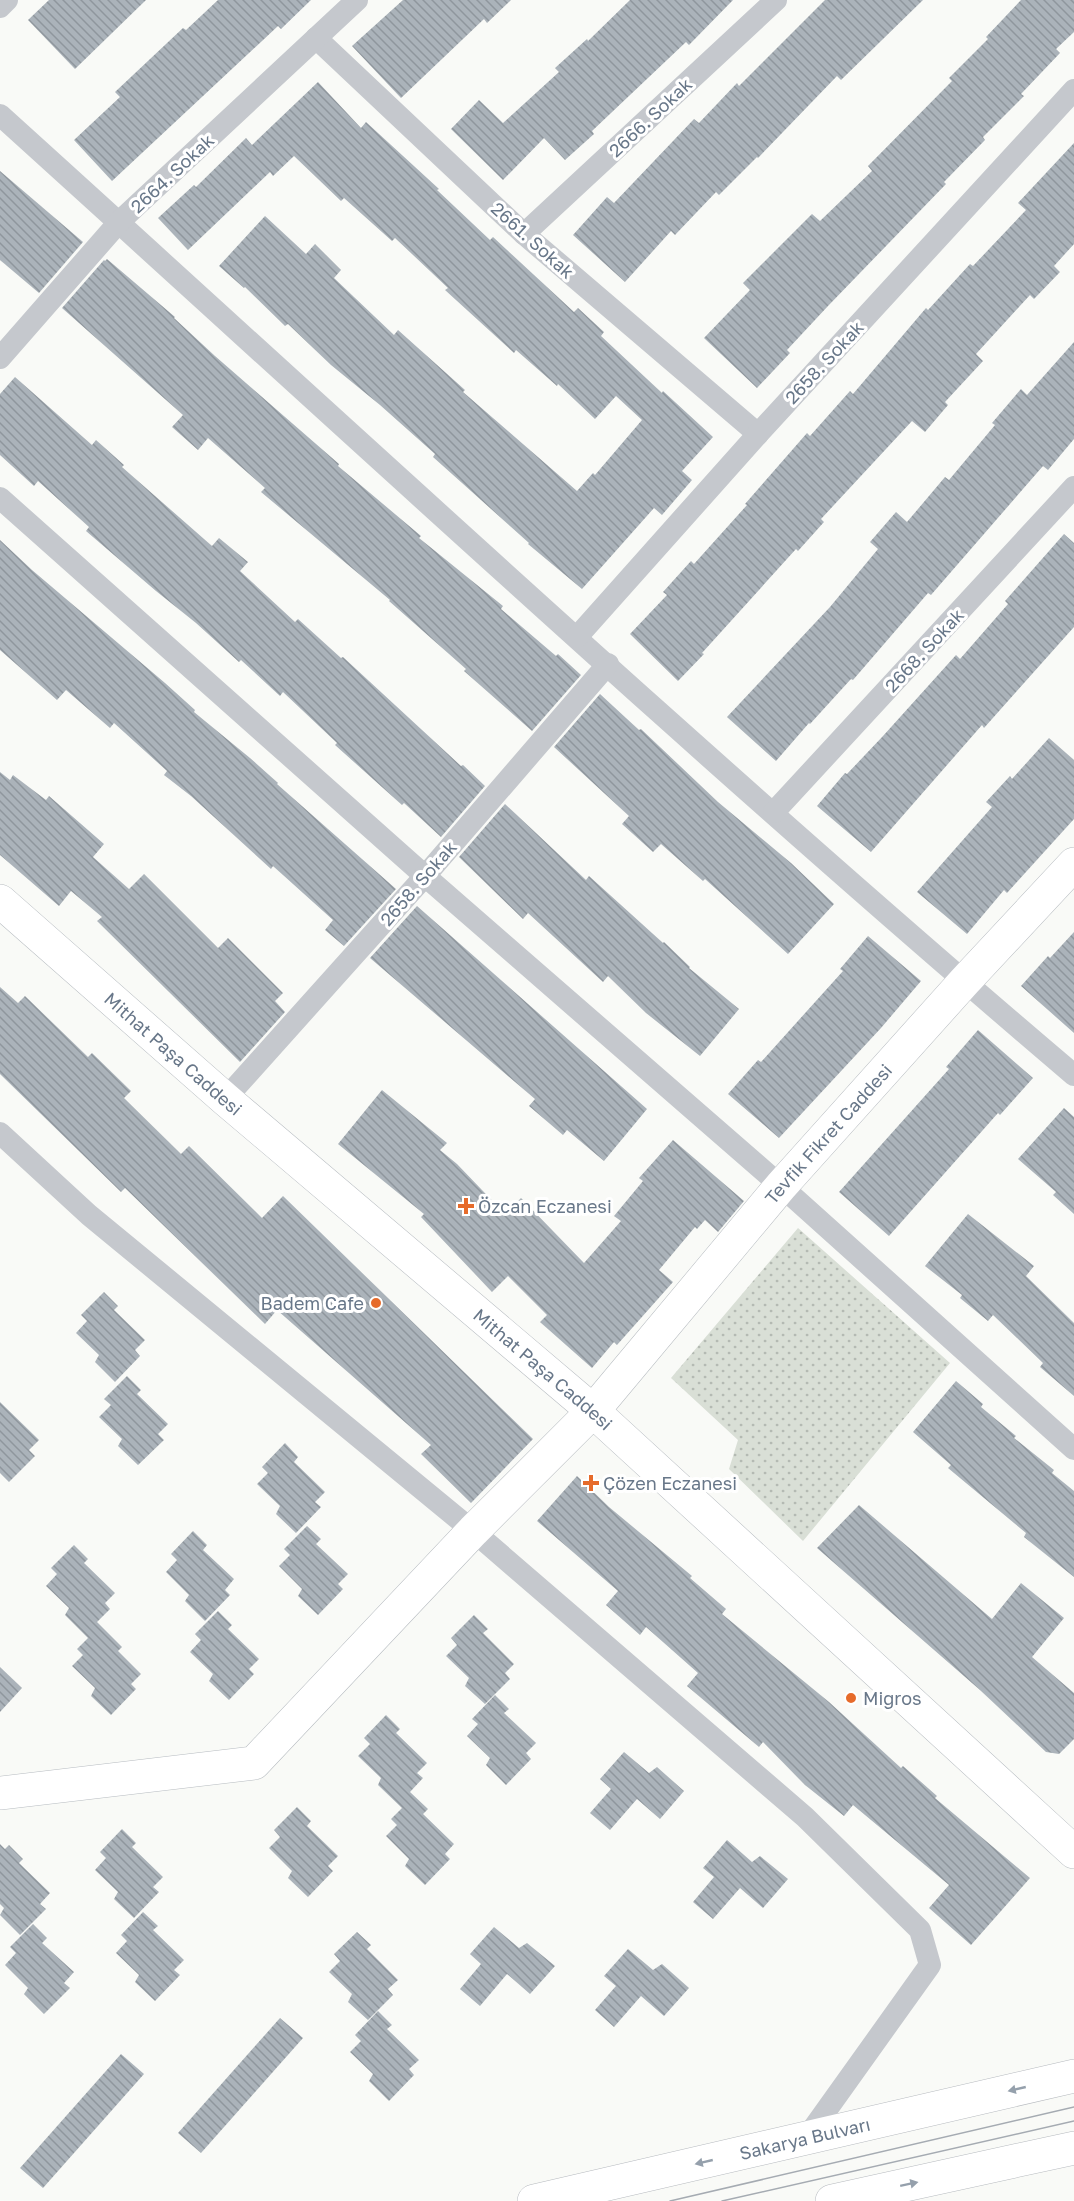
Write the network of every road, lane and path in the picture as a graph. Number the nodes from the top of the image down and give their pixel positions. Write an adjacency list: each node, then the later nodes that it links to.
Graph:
1 (7, 0): 4 (street)
2 (357, 0): 5 (street, 2664. Sokak)
3 (776, 0): 9 (street, 2666. Sokak)
4 (0, 7)
5 (316, 38): 8 (street, 2664. Sokak); 9 (street, 2661. Sokak)
6 (1074, 90): 11 (street, 2658. Sokak)
7 (0, 115): 8 (street)
8 (119, 222): 10 (street, 2664. Sokak); 14 (street)
9 (524, 234): 11 (street, 2661. Sokak)
10 (0, 358)
11 (758, 434): 14 (street, 2658. Sokak)
12 (1074, 487): 16 (street, 2668. Sokak)
13 (0, 498): 18 (street)
14 (577, 637): 15 (street)
15 (608, 664): 16 (street); 18 (street, 2658. Sokak)
16 (774, 812): 20 (street)
17 (1074, 864): 20 (street, Tevfik Fikret Caddesi)
18 (425, 876): 22 (street, 2658. Sokak); 24 (street)
19 (0, 901): 22 (street, Mithat Paşa Caddesi)
20 (964, 982): 21 (street); 24 (street, Tevfik Fikret Caddesi)
21 (1074, 1075)
22 (225, 1099): 25 (street, Mithat Paşa Caddesi)
23 (0, 1133): 27 (street)
24 (782, 1186): 25 (street, Tevfik Fikret Caddesi); 26 (street)
25 (593, 1411): 27 (street, Tevfik Fikret Caddesi); 29 (street, Mithat Paşa Caddesi)
26 (1074, 1449)
27 (473, 1531): 28 (street, Tevfik Fikret Caddesi); 31 (street)
28 (0, 1793)
29 (1074, 1852)
30 (1074, 2076): 31 (street, Sakarya Bulvarı, one-way to 31)
31 (805, 2139): 33 (street, Sakarya Bulvarı, one-way to 33)
32 (1074, 2148): 34 (street, one-way to 32)
33 (534, 2201)
34 (832, 2201)

